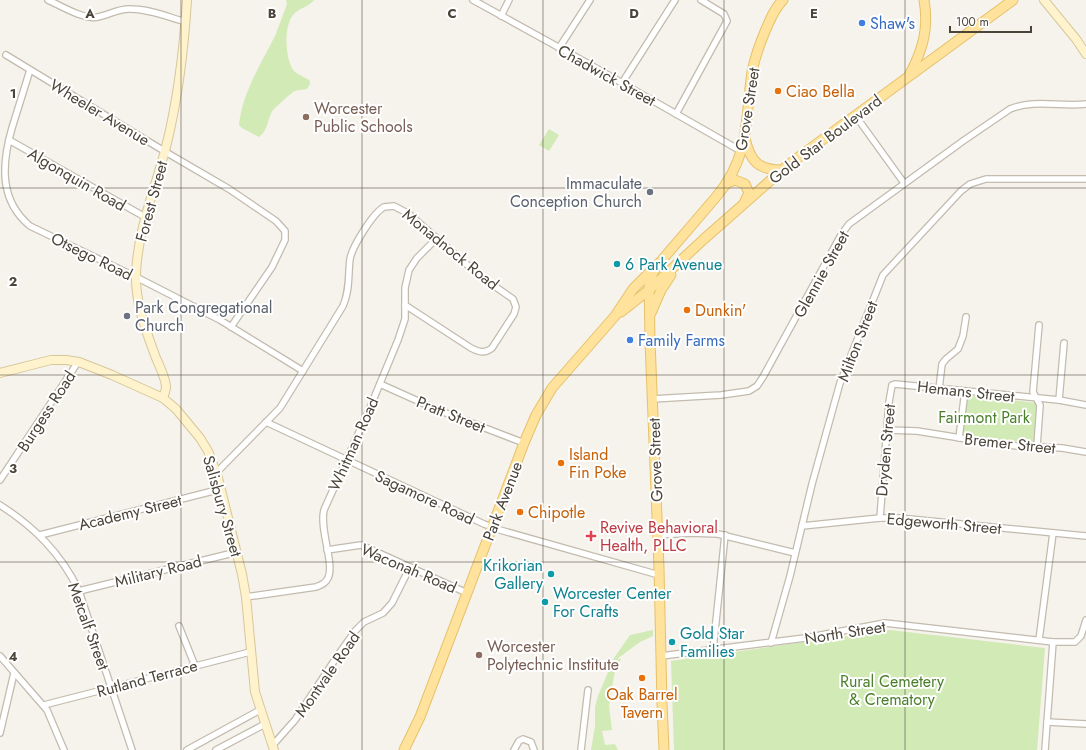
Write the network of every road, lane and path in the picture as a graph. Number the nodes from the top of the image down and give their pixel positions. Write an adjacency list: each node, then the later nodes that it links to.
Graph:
1 (48, 0): 14 (street)
2 (187, 0): 14 (main road, Forest Street)
3 (473, 0): 13 (street, Chadwick Street)
4 (509, 0): 13 (street)
5 (590, 0): 15 (street)
6 (675, 0): 20 (street)
7 (701, 0): 22 (street)
8 (783, 0): 12 (main road, Grove Street)
9 (1013, 0): 19 (main road, Gold Star Boulevard)
10 (1044, 0): 16 (main road)
11 (925, 1): 19 (main road)
12 (776, 4): 24 (main road, Grove Street)
13 (501, 16): 15 (street, Chadwick Street)
14 (186, 22): 27 (main road, Forest Street)
15 (559, 48): 20 (street, Chadwick Street)
16 (1086, 54)
17 (6, 55): 18 (street, Wheeler Avenue)
18 (30, 70): 25 (street, Otsego Road); 27 (street, Wheeler Avenue)
19 (908, 77): 23 (main road, Gold Star Boulevard)
20 (622, 83): 22 (street, Chadwick Street)
21 (1086, 104): 31 (street, Glennie Street)
22 (676, 114): 26 (street, Chadwick Street)
23 (855, 115): 28 (main road, Gold Star Boulevard); 31 (street)
24 (744, 132): 26 (main road, Grove Street); 28 (main road)
25 (9, 140): 33 (street, Algonquin Road); 37 (street, Otsego Road)
26 (741, 151): 30 (main road, Grove Street)
27 (164, 152): 33 (main road, Forest Street); 44 (street, Wheeler Avenue)
28 (782, 170): 32 (main road, Gold Star Boulevard)
29 (1086, 179): 70 (street, Milton Street)
30 (727, 183): 32 (main road); 36 (main road, Grove Street)
31 (904, 183): 55 (street, Glennie Street)
32 (745, 202): 35 (main road, Gold Star Boulevard)
33 (145, 217): 37 (main road, Forest Street)
34 (437, 238): 39 (street, Whitman Road); 39 (street, Monadnock Road); 47 (street, Monadnock Road)
35 (689, 253): 38 (main road, Gold Star Boulevard); 40 (main road, Grove Street)
36 (656, 267): 38 (main road, Grove Street); 41 (main road, Park Avenue)
37 (136, 278): 44 (street, Otsego Road); 53 (main road, Forest Street)
38 (649, 290): 40 (main road, Grove Street); 41 (main road, Park Avenue)
39 (405, 305): 49 (street, Whitman Road)
40 (650, 314): 55 (main road, Grove Street)
41 (615, 316): 61 (main road, Park Avenue)
42 (966, 317): 51 (street)
43 (1040, 325): 54 (street)
44 (231, 327): 47 (street, Otsego Road)
45 (1064, 344): 56 (street)
46 (78, 362): 48 (main road, Salisbury Street); 53 (main road, Salisbury Street); 66 (street, Burgess Road)
47 (303, 371): 58 (street, Monadnock Road)
48 (0, 373)
49 (380, 384): 61 (street, Pratt Street); 64 (street, Whitman Road)
50 (894, 384): 51 (street, Hemans Street); 59 (street, Dryden Street)
51 (939, 389): 52 (street, Hemans Street)
52 (965, 391): 54 (street, Hemans Street); 60 (street)
53 (163, 398): 65 (main road, Salisbury Street)
54 (1037, 398): 56 (street, Hemans Street); 62 (street)
55 (652, 400): 74 (main road, Grove Street)
56 (1059, 400): 57 (street, Hemans Street)
57 (1086, 405)
58 (266, 422): 64 (street, Sagamore Road); 65 (street, Monadnock Road)
59 (887, 430): 60 (street, Bremer Street); 69 (street, Dryden Street)
60 (959, 438): 62 (street, Bremer Street)
61 (524, 443): 71 (main road, Park Avenue)
62 (1037, 446): 63 (street, Bremer Street)
63 (1086, 452)
64 (346, 460): 71 (street, Sagamore Road); 77 (street, Whitman Road)
65 (216, 473): 67 (main road, Salisbury Street)
66 (0, 480)
67 (221, 489): 73 (street, Academy Street); 78 (main road, Salisbury Street)
68 (0, 505): 73 (street, Metcalf Street)
69 (880, 518): 70 (street, Edgeworth Street); 72 (street, Edgeworth Street)
70 (802, 526): 79 (street, Milton Street)
71 (492, 527): 81 (street, Sagamore Road); 83 (main road, Park Avenue)
72 (1053, 533): 76 (street, Edgeworth Street); 87 (street)
73 (40, 535): 82 (street, Metcalf Street)
74 (658, 535): 75 (street); 81 (main road, Grove Street)
75 (725, 536): 79 (street); 90 (street)
76 (1086, 536)
77 (327, 550): 80 (street, Waconah Road); 84 (street, Whitman Road)
78 (237, 552): 82 (street, Military Road); 84 (main road, Salisbury Street)
79 (795, 553): 89 (street, Milton Street)
80 (410, 567): 83 (street, Waconah Road); 104 (street, Montvale Road)
81 (659, 575): 93 (main road, Grove Street)
82 (79, 590): 96 (street, Metcalf Street)
83 (467, 592): 109 (main road, Park Avenue)
84 (246, 597): 91 (main road, Salisbury Street)
85 (1086, 620): 88 (street, North Street)
86 (179, 626): 94 (street)
87 (1039, 640): 88 (street, North Street); 89 (street, North Street)
88 (1053, 642): 100 (street)
89 (771, 643): 90 (street, North Street)
90 (714, 650): 93 (street, North Street)
91 (250, 652): 94 (street, Rutland Terrace); 99 (main road, Salisbury Street)
92 (0, 656): 95 (street)
93 (661, 656): 113 (main road, Grove Street)
94 (194, 666): 96 (street, Rutland Terrace)
95 (14, 673): 98 (street); 103 (street)
96 (111, 687): 98 (street, Rutland Terrace); 106 (street, Metcalf Street)
97 (588, 690): 112 (street)
98 (44, 705): 105 (street)
99 (260, 710): 101 (main road, Salisbury Street); 107 (street)
100 (1047, 722): 102 (street); 114 (street)
101 (265, 724): 104 (main road, Salisbury Street); 108 (street)
102 (1086, 724)
103 (0, 733)
104 (273, 748)
105 (64, 750)
106 (132, 750)
107 (187, 750)
108 (216, 750)
109 (404, 750)
110 (514, 750): 111 (street)
111 (534, 750)
112 (581, 750)
113 (664, 750)
114 (1045, 750)

